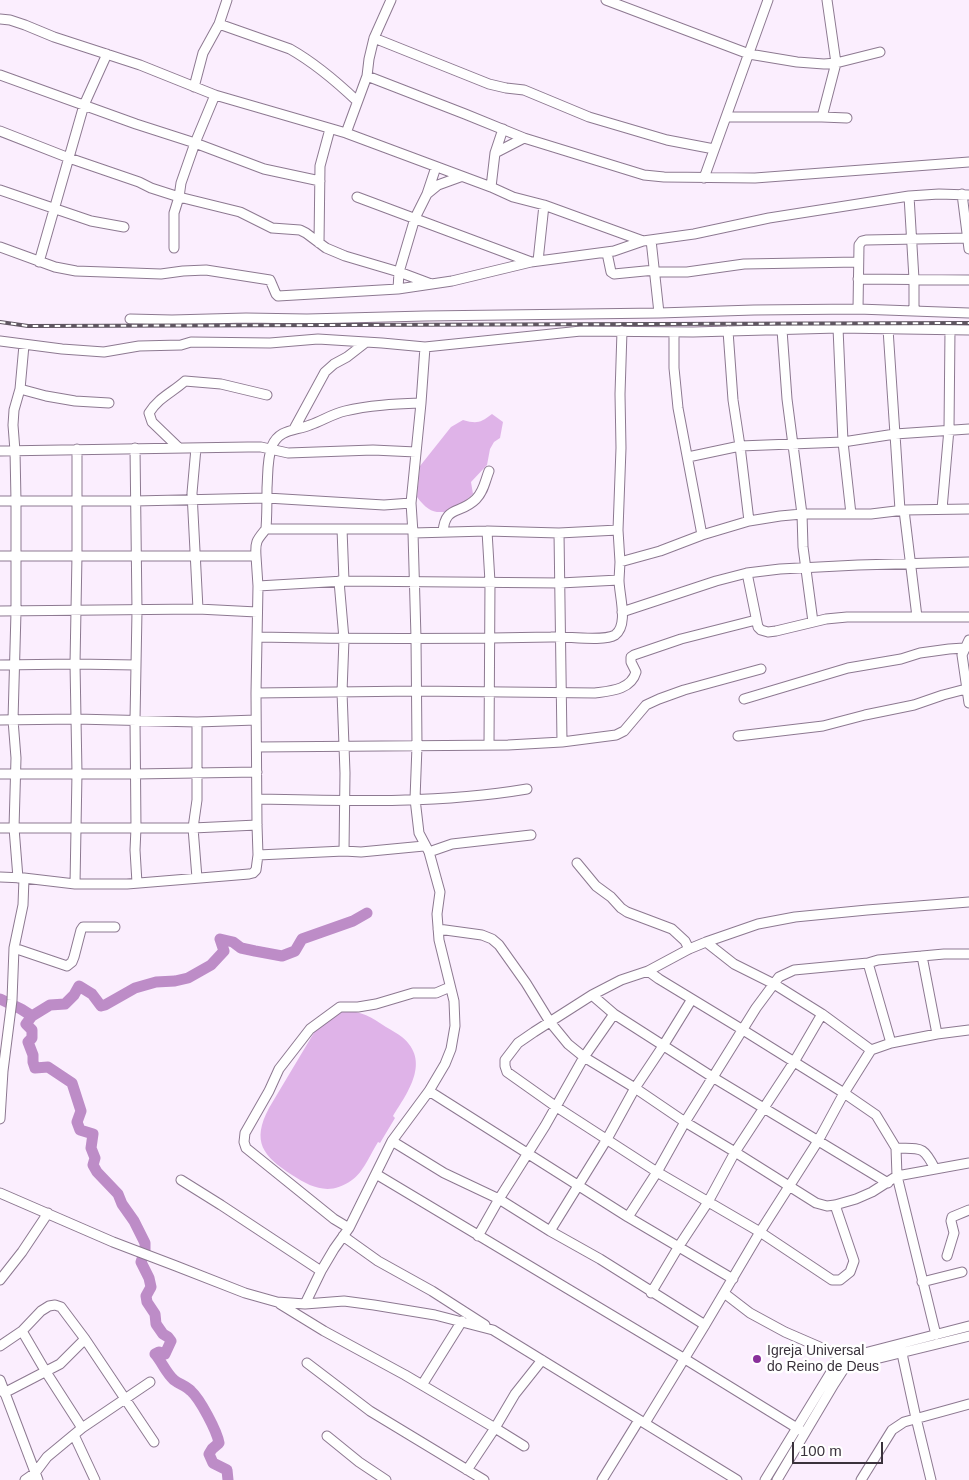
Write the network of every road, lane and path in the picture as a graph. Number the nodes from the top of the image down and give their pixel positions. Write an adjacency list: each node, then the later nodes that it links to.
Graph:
1 (227, 0): 7 (street)
2 (391, 0): 8 (street)
3 (606, 0): 11 (street)
4 (768, 0): 11 (street)
5 (827, 0): 12 (street)
6 (0, 19): 10 (street)
7 (219, 24): 15 (street); 17 (street)
8 (374, 38): 14 (street); 28 (street)
9 (880, 52): 12 (street)
10 (107, 54): 15 (street); 18 (street)
11 (749, 54): 12 (street); 19 (street)
12 (836, 63): 20 (street)
13 (0, 75): 18 (street)
14 (367, 76): 17 (street); 23 (street)
15 (194, 86): 16 (street)
16 (215, 95): 22 (street); 27 (street)
17 (357, 101): 25 (street)
18 (84, 105): 27 (street); 30 (street)
19 (726, 117): 20 (street); 28 (street)
20 (822, 117): 21 (street)
21 (847, 118)
22 (330, 129): 25 (street); 35 (street)
23 (503, 129): 26 (street); 29 (street)
24 (0, 131): 30 (street)
25 (346, 133): 32 (street)
26 (524, 138): 29 (street); 34 (street)
27 (195, 143): 35 (street); 42 (street)
28 (714, 149): 34 (street)
29 (495, 153): 36 (street)
30 (69, 158): 42 (street); 44 (street)
31 (969, 162): 34 (street)
32 (436, 167): 33 (street); 38 (street)
33 (460, 177): 36 (street); 38 (street)
34 (704, 178)
35 (320, 181): 50 (street)
36 (490, 187): 43 (street)
37 (0, 190): 44 (street)
38 (427, 194): 45 (street)
39 (966, 195): 41 (street); 48 (street)
40 (357, 196): 45 (street)
41 (909, 196): 47 (street); 49 (street)
42 (179, 197): 50 (street); 52 (street)
43 (544, 205): 49 (street); 55 (street)
44 (53, 208): 46 (street); 56 (street)
45 (415, 218): 55 (street); 58 (street)
46 (124, 227)
47 (912, 238): 48 (street); 57 (street); 61 (street)
48 (969, 238): 53 (street)
49 (647, 240): 54 (street); 59 (street)
50 (319, 243): 58 (street)
51 (0, 247): 56 (street)
52 (174, 248)
53 (969, 249)
54 (607, 253): 55 (street); 59 (street)
55 (534, 261): 63 (street)
56 (38, 262): 64 (street)
57 (858, 262): 59 (street); 60 (street)
58 (399, 272): 63 (street); 64 (street)
59 (656, 272): 67 (street)
60 (858, 279): 61 (street); 65 (street)
61 (914, 280): 62 (street); 66 (street)
62 (969, 280)
63 (431, 284): 64 (street)
64 (398, 289)
65 (858, 310): 66 (street); 67 (street)
66 (914, 311): 68 (street)
67 (659, 313): 69 (street)
68 (969, 313)
69 (130, 318)
70 (838, 328): 71 (street); 72 (street); 90 (street)
71 (888, 329): 73 (street); 89 (street)
72 (782, 330): 76 (street); 91 (street)
73 (950, 330): 74 (street); 87 (street)
74 (969, 330)
75 (622, 331): 77 (street); 81 (street); 118 (street)
76 (728, 331): 77 (street); 92 (street)
77 (674, 332): 101 (street)
78 (0, 341): 80 (street)
79 (365, 342): 80 (street); 81 (street); 86 (street)
80 (24, 345): 82 (street)
81 (424, 347): 85 (street)
82 (20, 389): 84 (street); 97 (street)
83 (267, 395): 95 (street)
84 (108, 403)
85 (421, 403): 86 (street); 100 (street)
86 (294, 429): 98 (street)
87 (949, 429): 88 (street); 89 (street); 110 (street)
88 (969, 429)
89 (895, 434): 90 (street); 112 (street)
90 (843, 442): 91 (street); 114 (street)
91 (792, 443): 92 (street); 113 (street)
92 (740, 446): 101 (street); 115 (street)
93 (77, 448): 94 (street); 97 (street); 106 (street)
94 (135, 448): 95 (street); 107 (street)
95 (179, 448): 96 (street)
96 (196, 448): 98 (street); 108 (street)
97 (15, 450): 99 (street); 104 (street)
98 (271, 450): 100 (street); 103 (street)
99 (0, 451)
100 (416, 452): 109 (street)
101 (688, 457): 123 (street)
102 (489, 471): 121 (street)
103 (267, 498): 108 (street); 109 (street); 116 (street)
104 (16, 500): 105 (street); 106 (street); 127 (street)
105 (0, 501)
106 (77, 501): 107 (street); 124 (street)
107 (136, 501): 108 (street); 128 (street)
108 (193, 501): 125 (street)
109 (411, 503): 119 (street)
110 (942, 509): 111 (street); 112 (street)
111 (969, 509)
112 (902, 510): 114 (street); 132 (street)
113 (802, 514): 114 (street); 115 (street); 133 (street)
114 (851, 514)
115 (749, 521): 123 (street)
116 (266, 529): 117 (street); 129 (street)
117 (342, 529): 119 (street); 136 (street)
118 (618, 530): 122 (street); 130 (street)
119 (413, 531): 121 (street); 137 (street)
120 (487, 531): 121 (street); 122 (street); 138 (street)
121 (442, 532)
122 (559, 532): 139 (street)
123 (702, 535): 130 (street)
124 (77, 555): 127 (street); 128 (street); 143 (street)
125 (196, 555): 128 (street); 129 (street); 141 (street)
126 (0, 556): 127 (street)
127 (15, 556): 145 (street)
128 (136, 556): 144 (street)
129 (256, 556): 140 (street)
130 (620, 562): 135 (street)
131 (969, 562): 132 (street)
132 (911, 563): 133 (street); 148 (street)
133 (806, 568): 134 (street); 151 (street)
134 (747, 573): 147 (street); 150 (street)
135 (619, 580): 139 (street); 147 (street)
136 (342, 581): 137 (street); 140 (street); 156 (street)
137 (415, 582): 138 (street); 154 (street)
138 (490, 582): 139 (street); 155 (street)
139 (560, 583): 152 (street)
140 (258, 586): 146 (street)
141 (198, 609): 144 (street); 146 (street)
142 (0, 611): 145 (street)
143 (76, 611): 144 (street); 145 (street); 159 (street)
144 (137, 611): 161 (street)
145 (16, 612): 158 (street)
146 (257, 612): 153 (street)
147 (622, 612): 152 (street)
148 (917, 617): 149 (street); 151 (street)
149 (969, 617)
150 (756, 620): 151 (street); 167 (street)
151 (813, 622)
152 (561, 636): 155 (street); 167 (street)
153 (257, 637): 156 (street); 168 (street)
154 (416, 638): 155 (street); 156 (street); 164 (street)
155 (491, 638): 165 (street)
156 (344, 639): 166 (street)
157 (966, 644): 163 (street); 169 (street)
158 (14, 664): 159 (street); 160 (street); 172 (street)
159 (75, 664): 161 (street); 173 (street)
160 (0, 665)
161 (136, 665): 174 (street)
162 (761, 670): 178 (street)
163 (966, 689): 170 (street); 177 (street)
164 (416, 691): 165 (street); 166 (street); 181 (street)
165 (488, 691): 167 (street); 179 (street)
166 (342, 692): 168 (street); 180 (street)
167 (561, 692): 178 (street)
168 (256, 693): 175 (street)
169 (744, 699)
170 (969, 703)
171 (0, 720): 172 (street)
172 (13, 720): 173 (street); 186 (street)
173 (76, 720): 174 (street); 187 (street)
174 (135, 720): 176 (street); 188 (street)
175 (256, 720): 176 (street); 182 (street)
176 (197, 722): 183 (street)
177 (738, 736)
178 (562, 742): 179 (street)
179 (489, 745): 181 (street)
180 (344, 746): 181 (street); 182 (street); 192 (street)
181 (417, 746): 191 (street)
182 (257, 747): 184 (street)
183 (198, 772): 184 (street); 188 (street); 198 (street)
184 (256, 772): 190 (street)
185 (0, 774): 186 (street)
186 (15, 774): 187 (street); 195 (street)
187 (77, 774): 188 (street); 196 (street)
188 (135, 774): 197 (street)
189 (527, 789): 191 (street)
190 (257, 799): 192 (street); 193 (street)
191 (415, 799): 192 (street); 200 (street)
192 (344, 801): 201 (street)
193 (257, 825): 198 (street); 202 (street)
194 (0, 828): 195 (street)
195 (14, 828): 196 (street); 205 (street)
196 (76, 828): 197 (street); 208 (street)
197 (136, 828): 198 (street); 207 (street)
198 (193, 828): 206 (street)
199 (531, 835): 200 (street)
200 (426, 849): 201 (street); 211 (street)
201 (344, 850): 202 (street)
202 (258, 855): 206 (street)
203 (577, 863): 214 (street)
204 (0, 877): 205 (street)
205 (21, 878): 208 (street); 213 (street)
206 (198, 878): 207 (street)
207 (137, 883): 208 (street)
208 (75, 884)
209 (969, 902): 212 (street)
210 (115, 927): 213 (street)
211 (438, 929): 220 (street); 225 (street)
212 (706, 942): 214 (street); 219 (street)
213 (14, 948): 236 (street)
214 (689, 949): 218 (street)
215 (969, 954): 216 (street)
216 (922, 956): 217 (street); 228 (street)
217 (868, 963): 219 (street); 229 (street)
218 (648, 971): 221 (street); 222 (street)
219 (774, 984): 224 (street); 226 (street)
220 (450, 987): 237 (street); 265 (street)
221 (592, 995): 223 (street); 225 (street)
222 (692, 1000): 226 (street); 230 (street)
223 (614, 1014): 230 (street); 232 (street)
224 (822, 1014): 231 (street); 233 (street)
225 (550, 1022): 232 (street); 239 (street)
226 (743, 1030): 233 (street); 234 (street)
227 (969, 1030): 228 (street)
228 (937, 1034): 229 (street)
229 (891, 1043): 231 (street)
230 (664, 1046): 234 (street); 235 (street)
231 (872, 1050): 238 (street)
232 (584, 1057): 235 (street); 239 (street)
233 (794, 1062): 238 (street); 240 (street)
234 (714, 1078): 240 (street); 242 (street)
235 (636, 1088): 242 (street); 243 (street)
236 (1, 1090): 241 (street)
237 (429, 1091): 244 (street); 248 (street)
238 (844, 1093): 245 (street); 246 (street)
239 (555, 1106): 243 (street); 248 (street)
240 (763, 1109): 245 (street); 247 (street)
241 (0, 1119)
242 (685, 1122): 247 (street); 251 (street)
243 (607, 1139): 251 (street); 256 (street)
244 (392, 1141): 252 (street); 259 (street)
245 (818, 1141): 255 (street); 257 (street)
246 (896, 1148): 250 (street); 253 (street)
247 (735, 1152): 257 (street); 260 (street)
248 (528, 1153): 256 (street); 259 (street)
249 (969, 1163): 250 (street)
250 (935, 1169): 253 (street)
251 (657, 1172): 260 (street); 264 (street)
252 (376, 1174): 265 (street); 269 (street)
253 (897, 1176): 255 (street); 276 (street)
254 (181, 1180): 272 (street)
255 (888, 1183): 261 (street)
256 (578, 1184): 264 (street); 266 (street)
257 (788, 1186): 261 (street); 267 (street)
258 (0, 1194): 263 (street)
259 (499, 1199): 266 (street); 269 (street)
260 (708, 1202): 267 (street); 270 (street)
261 (835, 1205): 267 (street)
262 (968, 1211): 271 (street)
263 (48, 1213): 275 (street); 279 (street)
264 (628, 1217): 270 (street)
265 (349, 1228): 268 (street)
266 (550, 1231): 277 (street)
267 (760, 1232): 274 (street)
268 (343, 1236): 272 (street); 284 (street)
269 (478, 1236): 292 (street)
270 (679, 1246): 274 (street); 277 (street)
271 (947, 1256)
272 (321, 1271): 280 (street)
273 (962, 1272): 276 (street)
274 (733, 1278): 278 (street)
275 (0, 1280)
276 (922, 1282): 286 (street)
277 (651, 1293): 282 (street)
278 (724, 1293): 282 (street); 291 (street)
279 (277, 1302): 280 (street); 298 (street)
280 (305, 1304): 281 (street)
281 (462, 1321): 284 (street); 298 (street)
282 (705, 1325): 292 (street)
283 (969, 1326): 286 (street)
284 (493, 1330): 293 (street)
285 (22, 1331): 288 (street); 289 (street); 295 (street)
286 (936, 1335): 290 (street)
287 (969, 1336): 290 (street)
288 (85, 1339): 295 (street); 301 (street)
289 (0, 1346)
290 (902, 1349): 291 (street); 299 (street); 303 (street)
291 (845, 1358): 299 (street)
292 (685, 1359): 304 (street); 307 (street)
293 (542, 1360): 304 (street); 306 (street)
294 (307, 1363): 312 (street)
295 (46, 1372): 300 (street); 305 (street)
296 (0, 1380): 300 (street)
297 (150, 1382): 301 (street)
298 (422, 1385): 306 (street)
299 (826, 1389): 307 (street)
300 (4, 1393): 313 (street)
301 (124, 1398): 305 (street); 310 (street)
302 (969, 1404): 303 (street)
303 (916, 1418): 322 (street); 323 (street)
304 (642, 1421): 318 (street); 319 (street)
305 (82, 1428): 308 (street)
306 (496, 1428): 311 (street); 312 (street)
307 (801, 1431): 320 (street); 321 (street)
308 (74, 1435): 313 (street); 315 (street)
309 (327, 1436): 316 (street)
310 (154, 1442)
311 (524, 1446)
312 (467, 1470): 317 (street)
313 (36, 1476): 314 (street)
314 (25, 1480)
315 (95, 1480)
316 (386, 1480)
317 (484, 1480)
318 (602, 1480)
319 (737, 1480)
320 (765, 1480)
321 (777, 1480)
322 (861, 1480)
323 (931, 1480)

